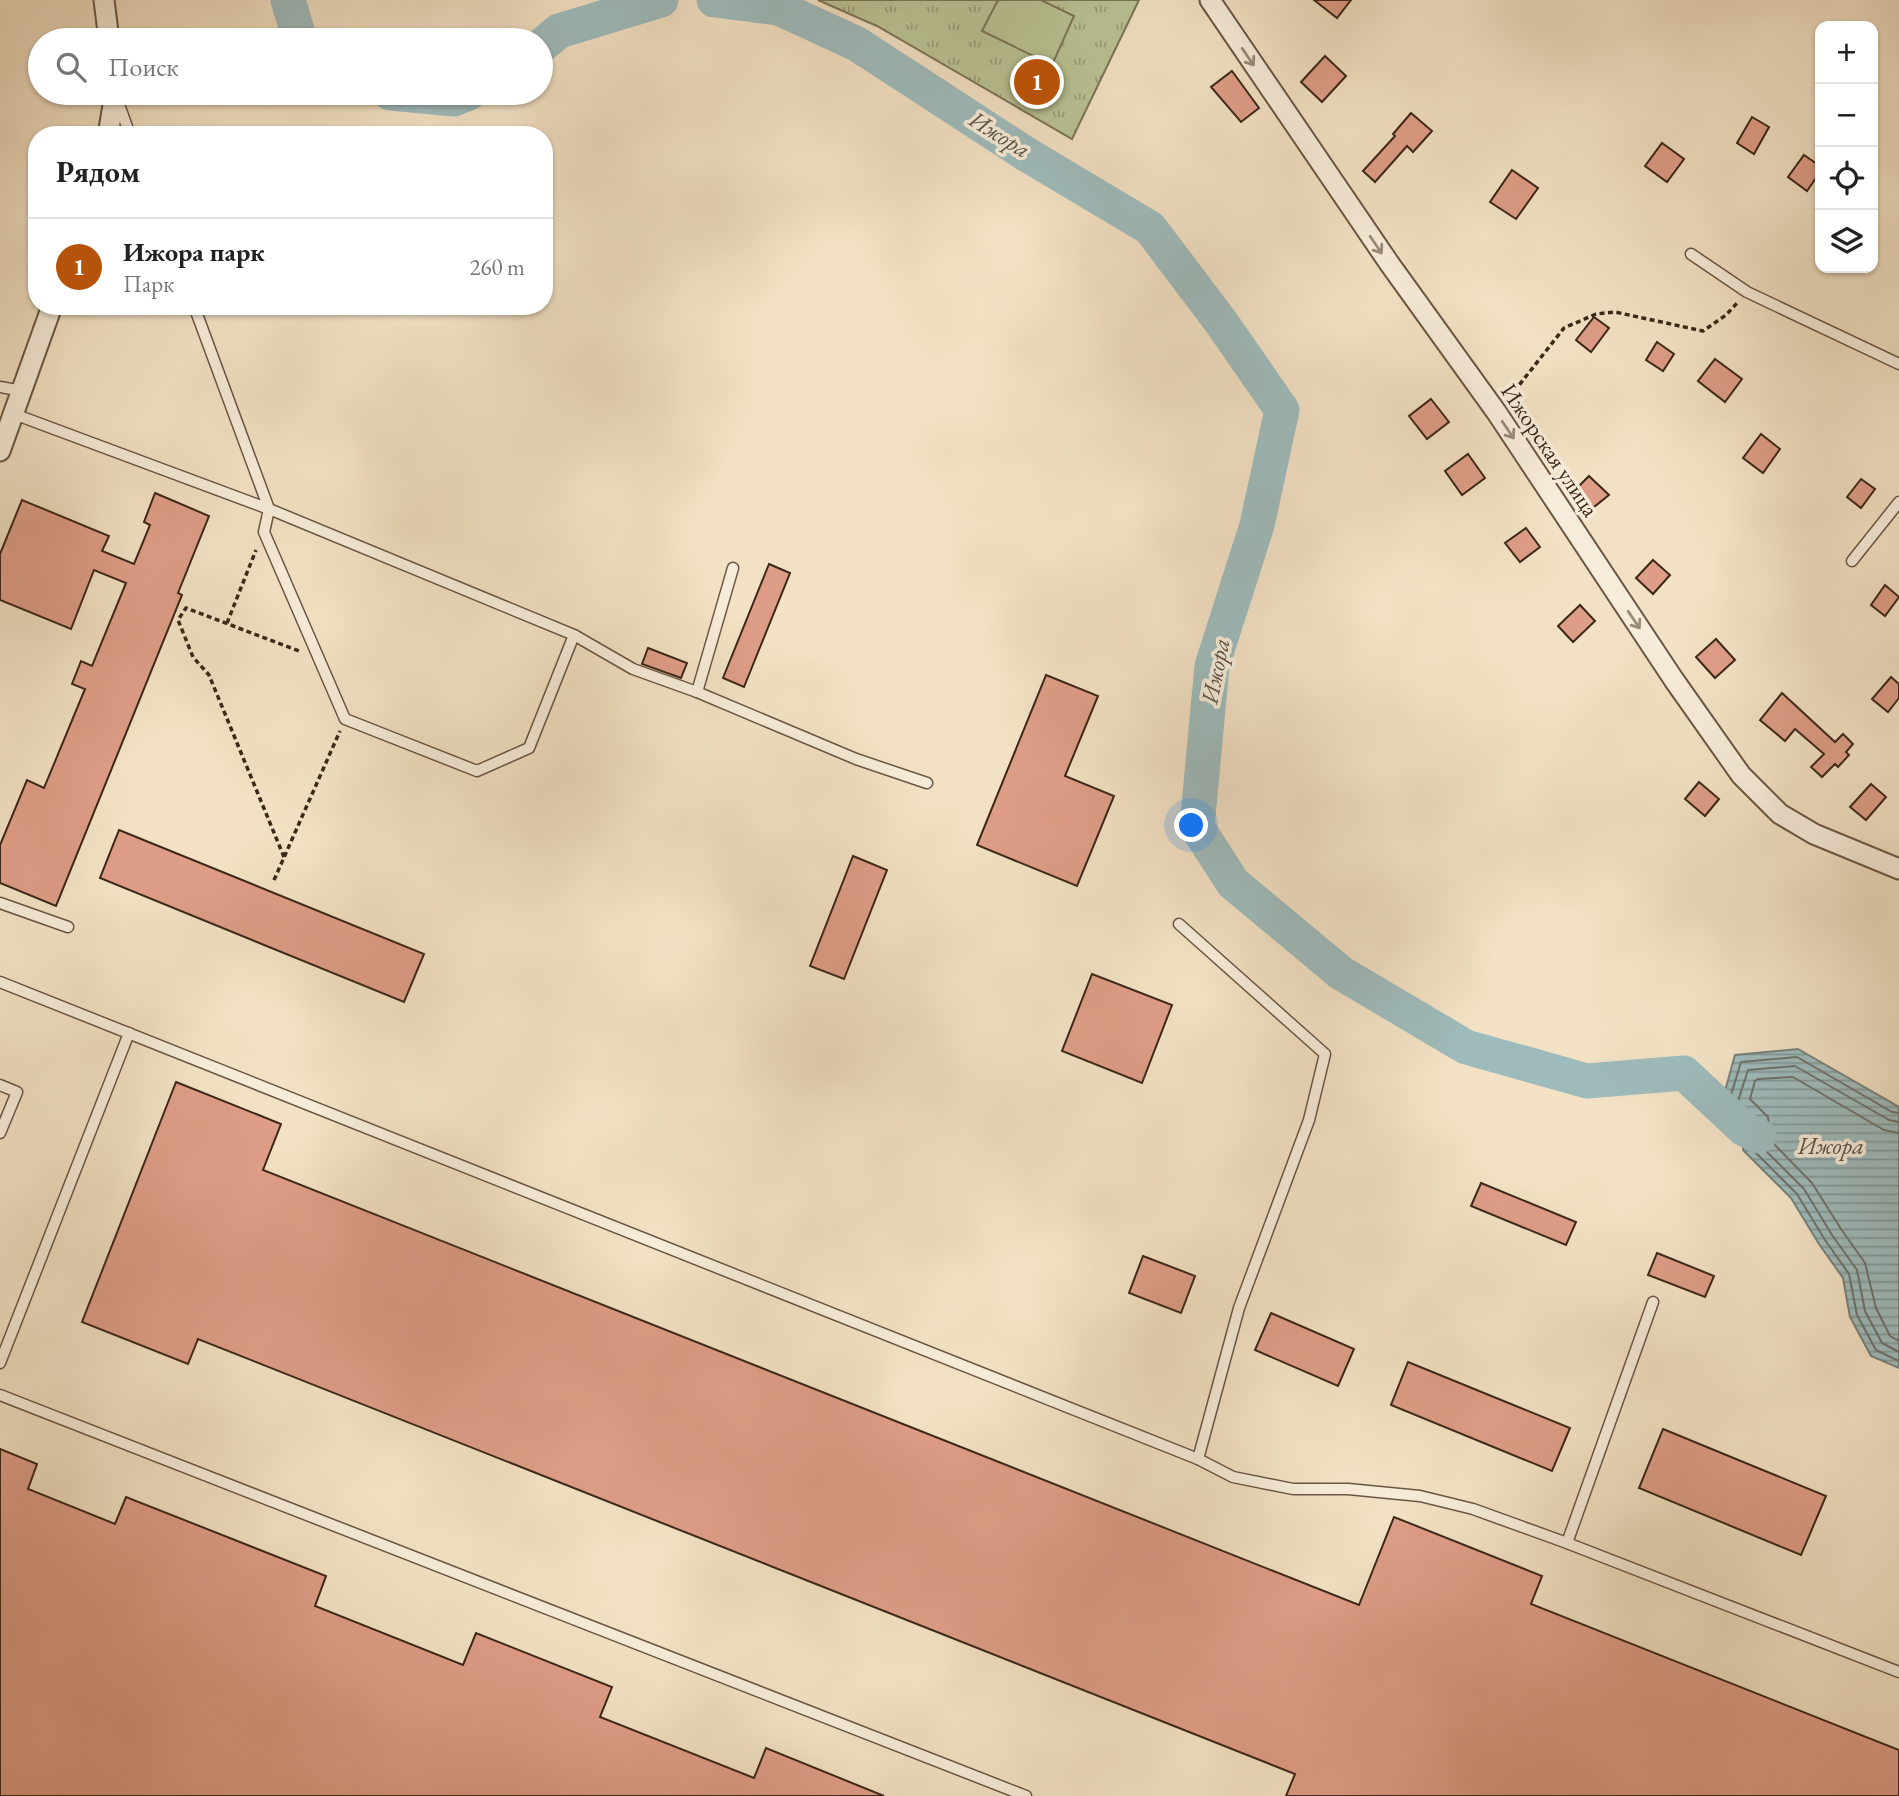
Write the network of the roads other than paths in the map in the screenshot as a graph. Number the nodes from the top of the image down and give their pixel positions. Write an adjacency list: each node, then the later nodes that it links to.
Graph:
1 (104, 0): 3 (street)
2 (1210, 0): 23 (street, Ижорская улица, one-way to 23)
3 (108, 28)
4 (113, 105): 6 (street)
5 (119, 105): 7 (lane)
6 (110, 126)
7 (127, 126)
8 (1691, 254): 11 (lane)
9 (49, 315): 13 (street)
10 (197, 315): 17 (lane)
11 (1899, 364)
12 (0, 387): 13 (lane)
13 (22, 391): 14 (street)
14 (14, 414): 15 (street); 17 (lane)
15 (0, 452)
16 (1899, 502): 18 (lane)
17 (269, 509): 20 (lane); 20 (lane)
18 (1853, 561)
19 (733, 568): 21 (lane)
20 (574, 635): 21 (lane)
21 (697, 692): 22 (lane)
22 (927, 783)
23 (1899, 869)
24 (0, 902): 26 (lane)
25 (1179, 924): 34 (lane)
26 (68, 927)
27 (0, 982): 28 (lane)
28 (129, 1033): 32 (lane); 34 (lane)
29 (0, 1085): 30 (lane)
30 (0, 1133)
31 (1653, 1302): 35 (lane)
32 (0, 1363)
33 (0, 1395): 37 (lane)
34 (1198, 1459): 35 (lane)
35 (1567, 1543): 36 (lane)
36 (1899, 1672)
37 (1026, 1796)

